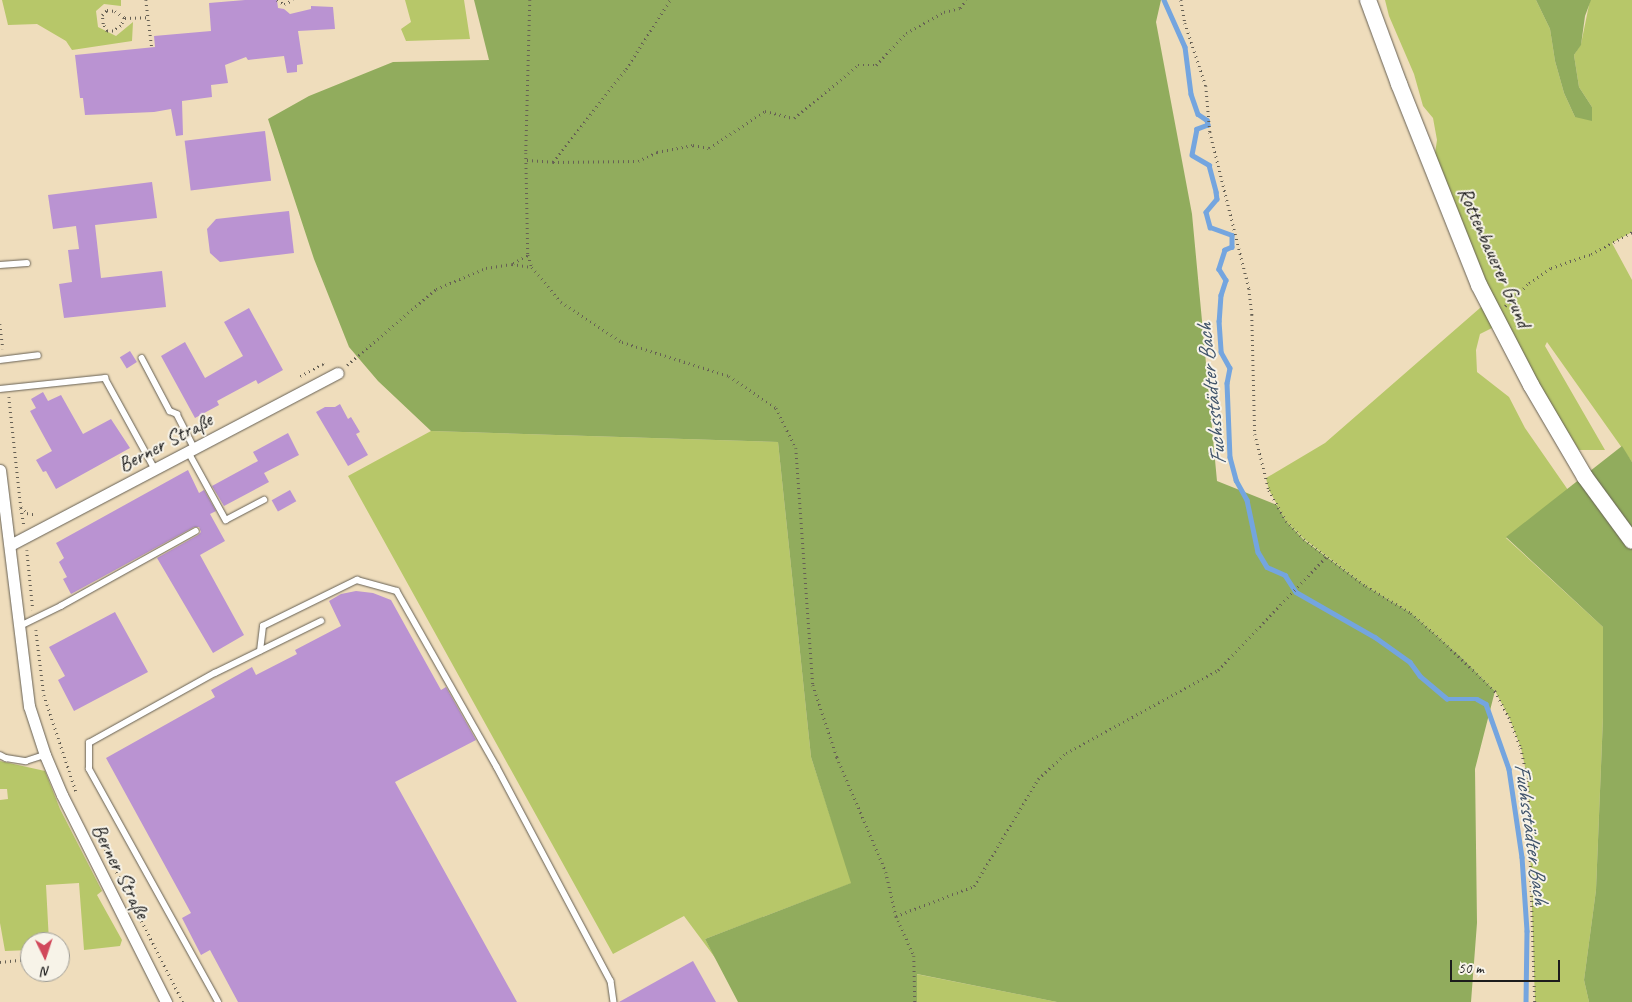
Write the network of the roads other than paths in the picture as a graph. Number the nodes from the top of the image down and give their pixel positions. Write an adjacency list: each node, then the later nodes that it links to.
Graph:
1 (1368, 0): 14 (street, Rottenbauerer Grund)
2 (26, 263): 3 (lane)
3 (0, 265)
4 (38, 355): 6 (lane)
5 (142, 358): 9 (lane)
6 (2, 360)
7 (338, 373): 9 (street, Berner Straße)
8 (0, 389): 10 (lane)
9 (191, 450): 10 (street, Berner Straße); 12 (lane)
10 (155, 468): 15 (street, Berner Straße)
11 (0, 470): 15 (street, Berner Straße)
12 (264, 500)
13 (196, 531): 17 (lane)
14 (1632, 541)
15 (10, 545): 17 (street, Berner Straße)
16 (320, 621): 18 (lane)
17 (20, 626): 20 (street, Berner Straße)
18 (260, 651): 22 (lane); 23 (lane)
19 (0, 755): 20 (lane)
20 (44, 755): 21 (street, Berner Straße)
21 (166, 1002)
22 (218, 1002)
23 (614, 1002)

